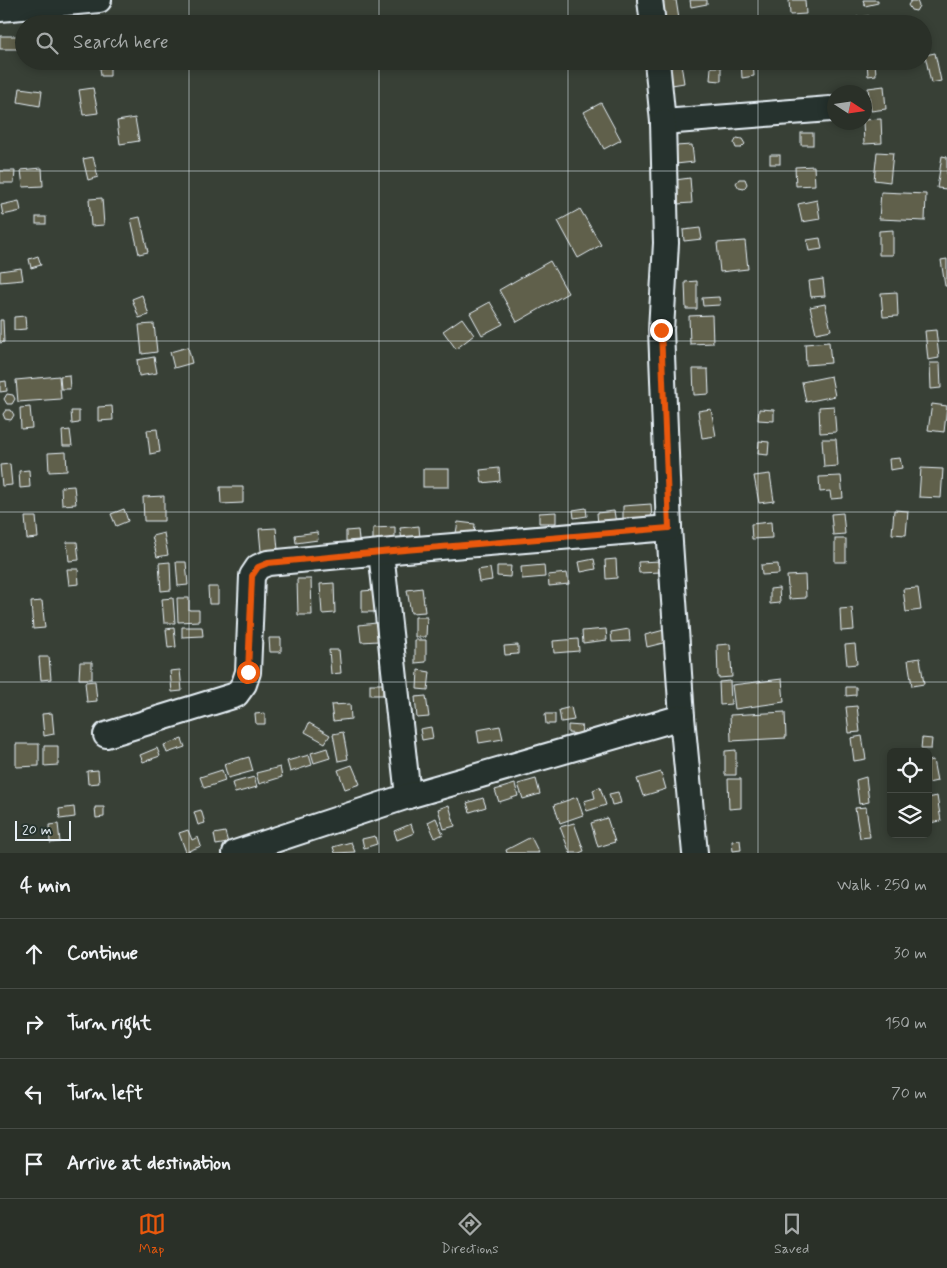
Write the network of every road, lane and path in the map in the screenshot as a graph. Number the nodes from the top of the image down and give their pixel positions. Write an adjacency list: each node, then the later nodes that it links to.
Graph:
1 (99, 0): 3 (street)
2 (650, 0): 4 (street)
3 (0, 9)
4 (651, 15)
5 (658, 70): 7 (street)
6 (827, 109): 7 (street)
7 (663, 122): 8 (street)
8 (669, 528): 9 (street); 10 (street)
9 (381, 552): 11 (street); 12 (street)
10 (682, 717): 12 (street); 15 (street)
11 (106, 735)
12 (408, 796): 13 (street)
13 (267, 848): 14 (street)
14 (235, 853)
15 (695, 853)

